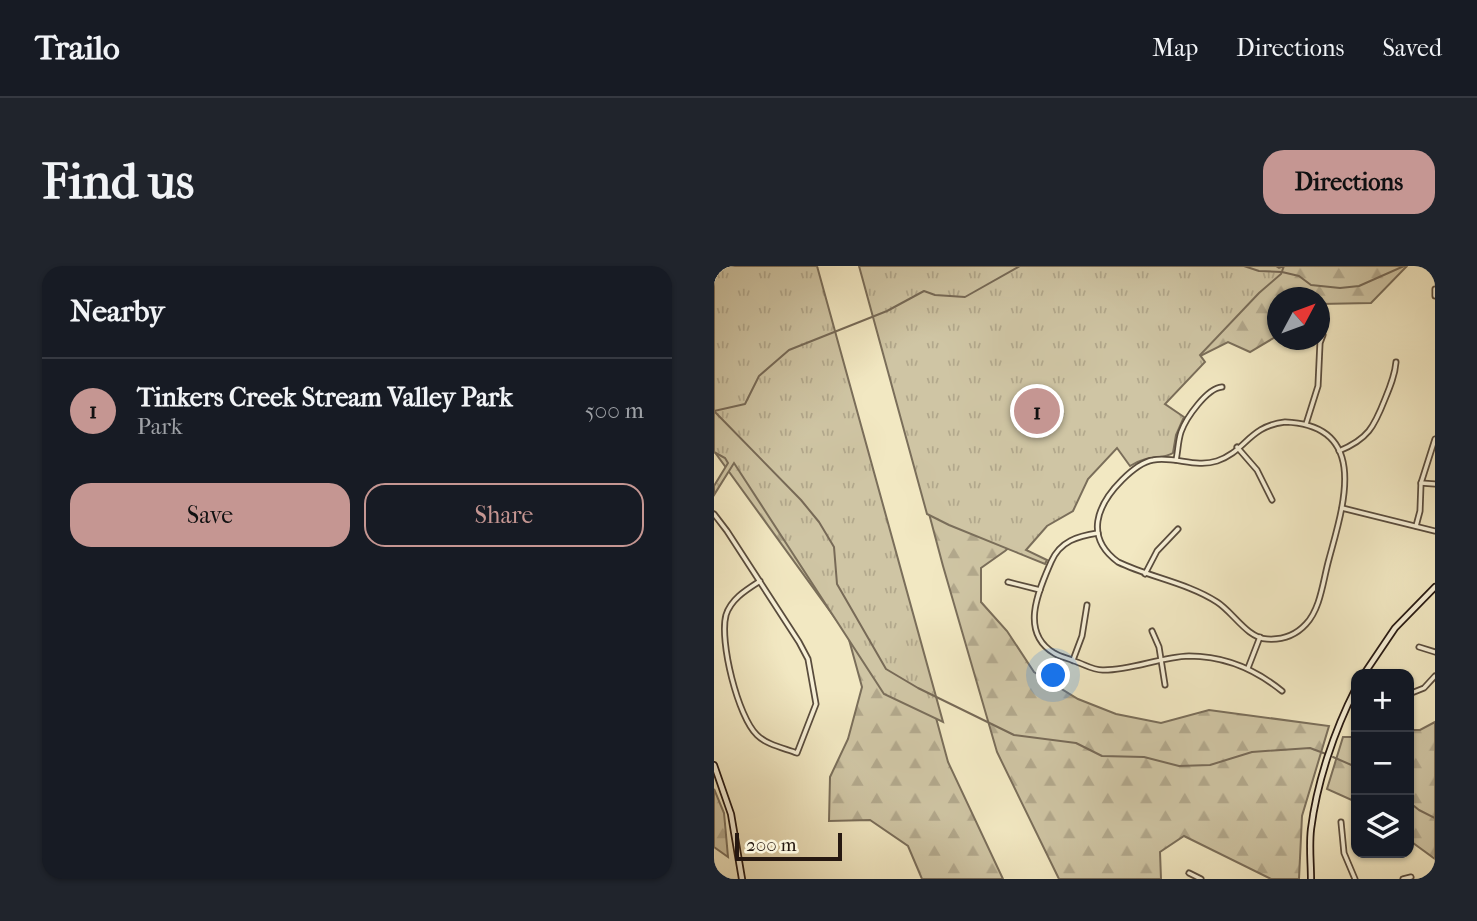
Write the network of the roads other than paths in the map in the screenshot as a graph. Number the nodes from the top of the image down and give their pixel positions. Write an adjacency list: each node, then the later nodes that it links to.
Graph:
1 (1435, 289): 2 (street)
2 (1435, 296)
3 (1320, 350): 6 (street)
4 (1396, 362): 9 (street)
5 (1222, 387): 10 (street)
6 (1306, 424): 8 (street); 9 (street)
7 (1435, 439): 11 (street)
8 (1237, 447): 10 (street); 13 (street)
9 (1339, 452): 14 (street)
10 (1176, 461): 19 (street)
11 (1421, 483): 12 (street); 16 (street)
12 (1435, 484)
13 (1272, 500)
14 (1342, 508): 16 (street); 27 (street)
15 (714, 514): 21 (street)
16 (1416, 526): 18 (street)
17 (1178, 529): 20 (street)
18 (1435, 531)
19 (1098, 533): 20 (street); 24 (street)
20 (1145, 574): 27 (street)
21 (760, 581): 21 (street)
22 (1008, 582): 24 (street)
23 (1435, 587): 33 (main road)
24 (1040, 590): 31 (street)
25 (1087, 605): 31 (street)
26 (1152, 631): 30 (street)
27 (1260, 637): 32 (street)
28 (1419, 647): 29 (street)
29 (1435, 652)
30 (1161, 659): 31 (street); 32 (street); 35 (street)
31 (1073, 660)
32 (1248, 668): 36 (street)
33 (1367, 669)
34 (1435, 676): 37 (street)
35 (1165, 685)
36 (1282, 691)
37 (1414, 692)
38 (1351, 699): 45 (main road)
39 (714, 765): 43 (main road)
40 (1341, 822): 46 (street)
41 (1189, 873): 44 (street)
42 (1411, 877): 47 (street)
43 (742, 879)
44 (1201, 879)
45 (1311, 879)
46 (1355, 879)
47 (1403, 879)

